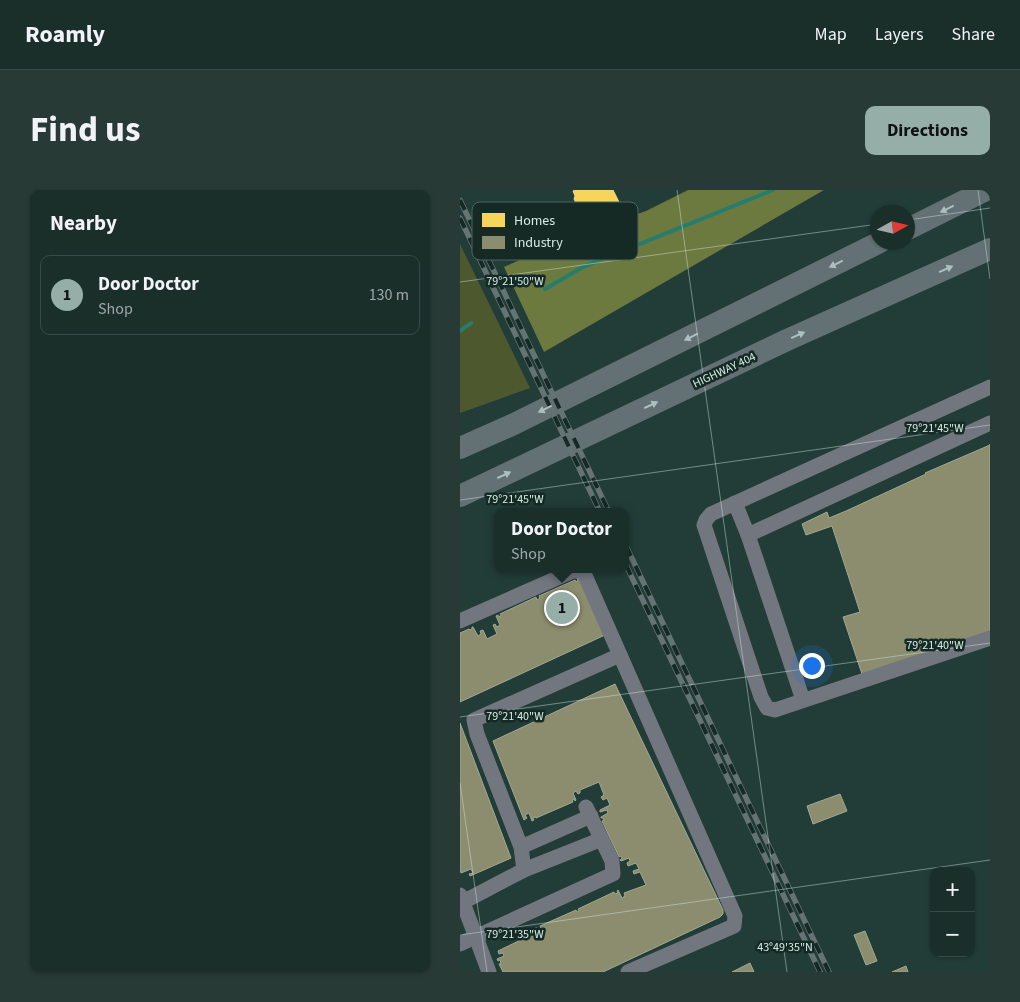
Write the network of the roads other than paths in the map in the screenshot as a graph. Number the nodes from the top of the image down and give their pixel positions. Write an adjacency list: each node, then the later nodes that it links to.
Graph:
1 (986, 190): 2 (highway, one-way to 2)
2 (915, 226)
3 (870, 247): 7 (highway, one-way to 7)
4 (990, 248): 8 (highway, HIGHWAY 404, one-way to 4)
5 (990, 387): 9 (lane)
6 (990, 423): 10 (lane)
7 (460, 448)
8 (460, 496)
9 (735, 503): 10 (lane); 16 (lane)
10 (748, 535): 16 (lane)
11 (568, 573): 13 (lane)
12 (583, 573): 15 (lane)
13 (460, 621)
14 (990, 638): 16 (lane)
15 (620, 655): 18 (lane); 24 (lane)
16 (803, 700)
17 (602, 839): 18 (lane); 19 (lane); 21 (lane)
18 (521, 847): 19 (lane)
19 (524, 870): 20 (lane)
20 (461, 898): 21 (lane)
21 (476, 937): 22 (lane); 23 (lane)
22 (460, 944)
23 (490, 972)
24 (628, 972)

